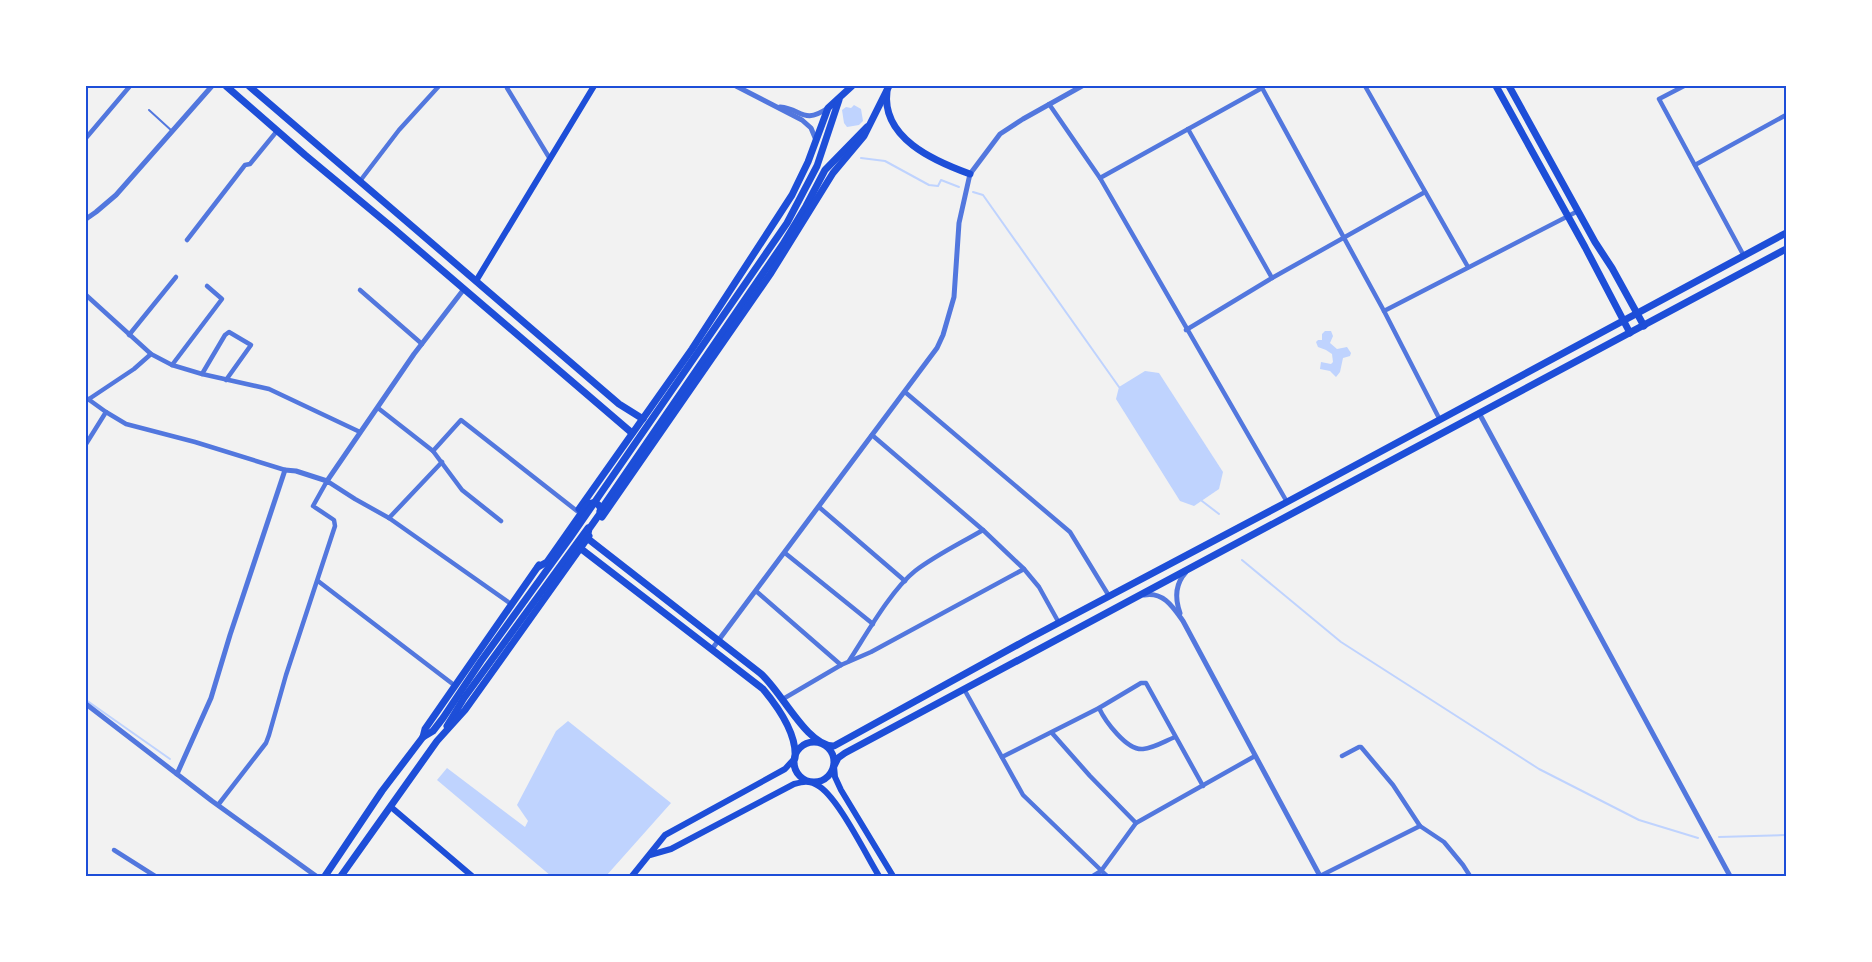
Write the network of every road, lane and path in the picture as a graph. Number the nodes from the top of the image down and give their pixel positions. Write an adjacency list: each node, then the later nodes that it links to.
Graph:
1 (130, 86): 27 (street)
2 (212, 86): 25 (street)
3 (226, 86): 26 (main road)
4 (249, 86): 33 (main road)
5 (439, 86): 33 (street)
6 (508, 86): 29 (street)
7 (594, 86): 29 (main road)
8 (736, 86): 19 (street)
9 (852, 86): 17 (main road)
10 (1082, 86): 18 (street)
11 (1365, 86): 34 (street)
12 (1496, 86): 36 (main road)
13 (1509, 86): 35 (main road)
14 (1684, 86): 30 (street)
15 (888, 87): 23 (main road); 31 (main road)
16 (1261, 87): 24 (street); 39 (street)
17 (840, 98): 20 (main road); 114 (main road)
18 (1048, 104): 31 (street); 32 (street)
19 (778, 107): 20 (street); 28 (street)
20 (828, 108): 28 (main road)
21 (149, 110): 25 (lane)
22 (1786, 115): 30 (street)
23 (872, 121): 59 (main road); 114 (main road)
24 (1188, 129): 32 (street); 45 (street)
25 (172, 131): 37 (street)
26 (277, 131): 40 (street); 48 (main road)
27 (86, 138)
28 (816, 142): 54 (main road)
29 (550, 159): 46 (main road)
30 (1695, 165): 42 (street)
31 (970, 174): 65 (street)
32 (1100, 178): 56 (street)
33 (360, 181): 46 (main road)
34 (1425, 192): 39 (street); 43 (street)
35 (1578, 211): 36 (street); 52 (main road)
36 (1568, 216): 43 (street); 53 (main road)
37 (86, 219)
38 (1786, 233): 42 (main road)
39 (1344, 239): 45 (street); 51 (street)
40 (187, 240)
41 (1786, 249): 55 (main road)
42 (1744, 256): 52 (main road)
43 (1468, 267): 51 (street)
44 (176, 277): 58 (street)
45 (1272, 278): 56 (street)
46 (476, 282): 70 (main road)
47 (207, 286): 62 (street)
48 (464, 289): 60 (street); 73 (main road)
49 (360, 290): 60 (street)
50 (86, 295): 58 (street)
51 (1384, 311): 71 (street)
52 (1637, 314): 53 (main road); 55 (main road)
53 (1624, 322): 57 (main road); 71 (main road)
54 (708, 324): 59 (main road); 70 (main road)
55 (1644, 326): 57 (main road)
56 (1186, 330): 85 (street)
57 (1630, 333): 69 (main road)
58 (129, 335): 61 (street)
59 (726, 339): 75 (main road)
60 (422, 344): 67 (street)
61 (151, 354): 62 (street); 66 (street)
62 (172, 365): 63 (street)
63 (202, 374): 64 (street); 64 (street)
64 (226, 380): 72 (street)
65 (905, 392): 76 (street); 101 (street)
66 (87, 400): 68 (street)
67 (378, 408): 72 (street); 80 (street)
68 (106, 412): 77 (street); 83 (street)
69 (1479, 413): 81 (main road); 150 (street)
70 (643, 419): 73 (main road); 74 (main road)
71 (1440, 420): 79 (main road)
72 (360, 432): 84 (street)
73 (632, 433): 74 (main road); 87 (main road)
74 (647, 434): 75 (main road); 78 (main road)
75 (659, 435): 78 (main road)
76 (872, 435): 86 (street); 90 (street)
77 (86, 444)
78 (650, 448): 91 (main road)
79 (1388, 448): 81 (main road); 85 (main road)
80 (433, 451): 82 (street); 87 (street)
81 (1394, 458): 96 (main road)
82 (442, 462): 88 (street); 89 (street)
83 (285, 470): 84 (street); 128 (street)
84 (327, 480): 88 (street); 97 (street)
85 (1287, 502): 101 (main road)
86 (819, 507): 93 (street); 98 (street)
87 (577, 511): 94 (main road)
88 (389, 518): 102 (street)
89 (501, 521)
90 (983, 530): 95 (street); 98 (street)
91 (587, 538): 92 (main road); 94 (main road); 107 (main road)
92 (580, 548): 108 (main road); 121 (main road)
93 (785, 552): 99 (street); 105 (street)
94 (538, 567): 102 (main road)
95 (1024, 569): 104 (street); 110 (street)
96 (1187, 571): 100 (main road); 103 (street)
97 (318, 580): 112 (street); 131 (street)
98 (905, 581): 105 (street)
99 (756, 591): 107 (street); 111 (street)
100 (1142, 595): 103 (street); 109 (main road)
101 (1109, 596): 104 (main road)
102 (511, 604): 112 (main road)
103 (1183, 621): 123 (street)
104 (1059, 623): 106 (main road)
105 (873, 624): 110 (street)
106 (1030, 638): 109 (main road); 122 (main road)
107 (719, 640): 108 (street); 115 (main road)
108 (712, 649): 126 (main road)
109 (1037, 650): 113 (main road)
110 (849, 661): 111 (street)
111 (841, 665): 115 (street)
112 (454, 685): 119 (main road)
113 (964, 689): 125 (street); 127 (main road)
114 (461, 697): 119 (main road); 121 (main road)
115 (783, 699): 122 (main road)
116 (86, 704): 128 (street)
117 (1099, 708): 118 (street); 120 (street); 120 (street)
118 (1052, 733): 125 (street); 133 (street)
119 (423, 737): 140 (main road)
120 (1175, 737): 130 (street)
121 (437, 741): 132 (main road)
122 (823, 745): 126 (main road); 127 (main road)
123 (1255, 756): 130 (street); 148 (street)
124 (1342, 756): 134 (street)
125 (1002, 757): 137 (street)
126 (795, 758): 129 (main road); 136 (main road)
127 (834, 766): 129 (main road); 145 (main road)
128 (177, 774): 131 (street)
129 (811, 782): 136 (main road); 144 (main road)
130 (1203, 786): 133 (street)
131 (218, 805): 139 (street)
132 (391, 807): 141 (main road); 142 (main road)
133 (1136, 823): 137 (street)
134 (1420, 826): 148 (street); 149 (street)
135 (114, 850): 138 (street)
136 (650, 855): 143 (main road)
137 (1101, 871): 146 (street); 147 (street)
138 (155, 876)
139 (316, 876)
140 (325, 876)
141 (341, 876)
142 (472, 876)
143 (632, 876)
144 (879, 876)
145 (893, 876)
146 (1093, 876)
147 (1107, 876)
148 (1320, 876)
149 (1470, 876)
150 (1730, 876)

